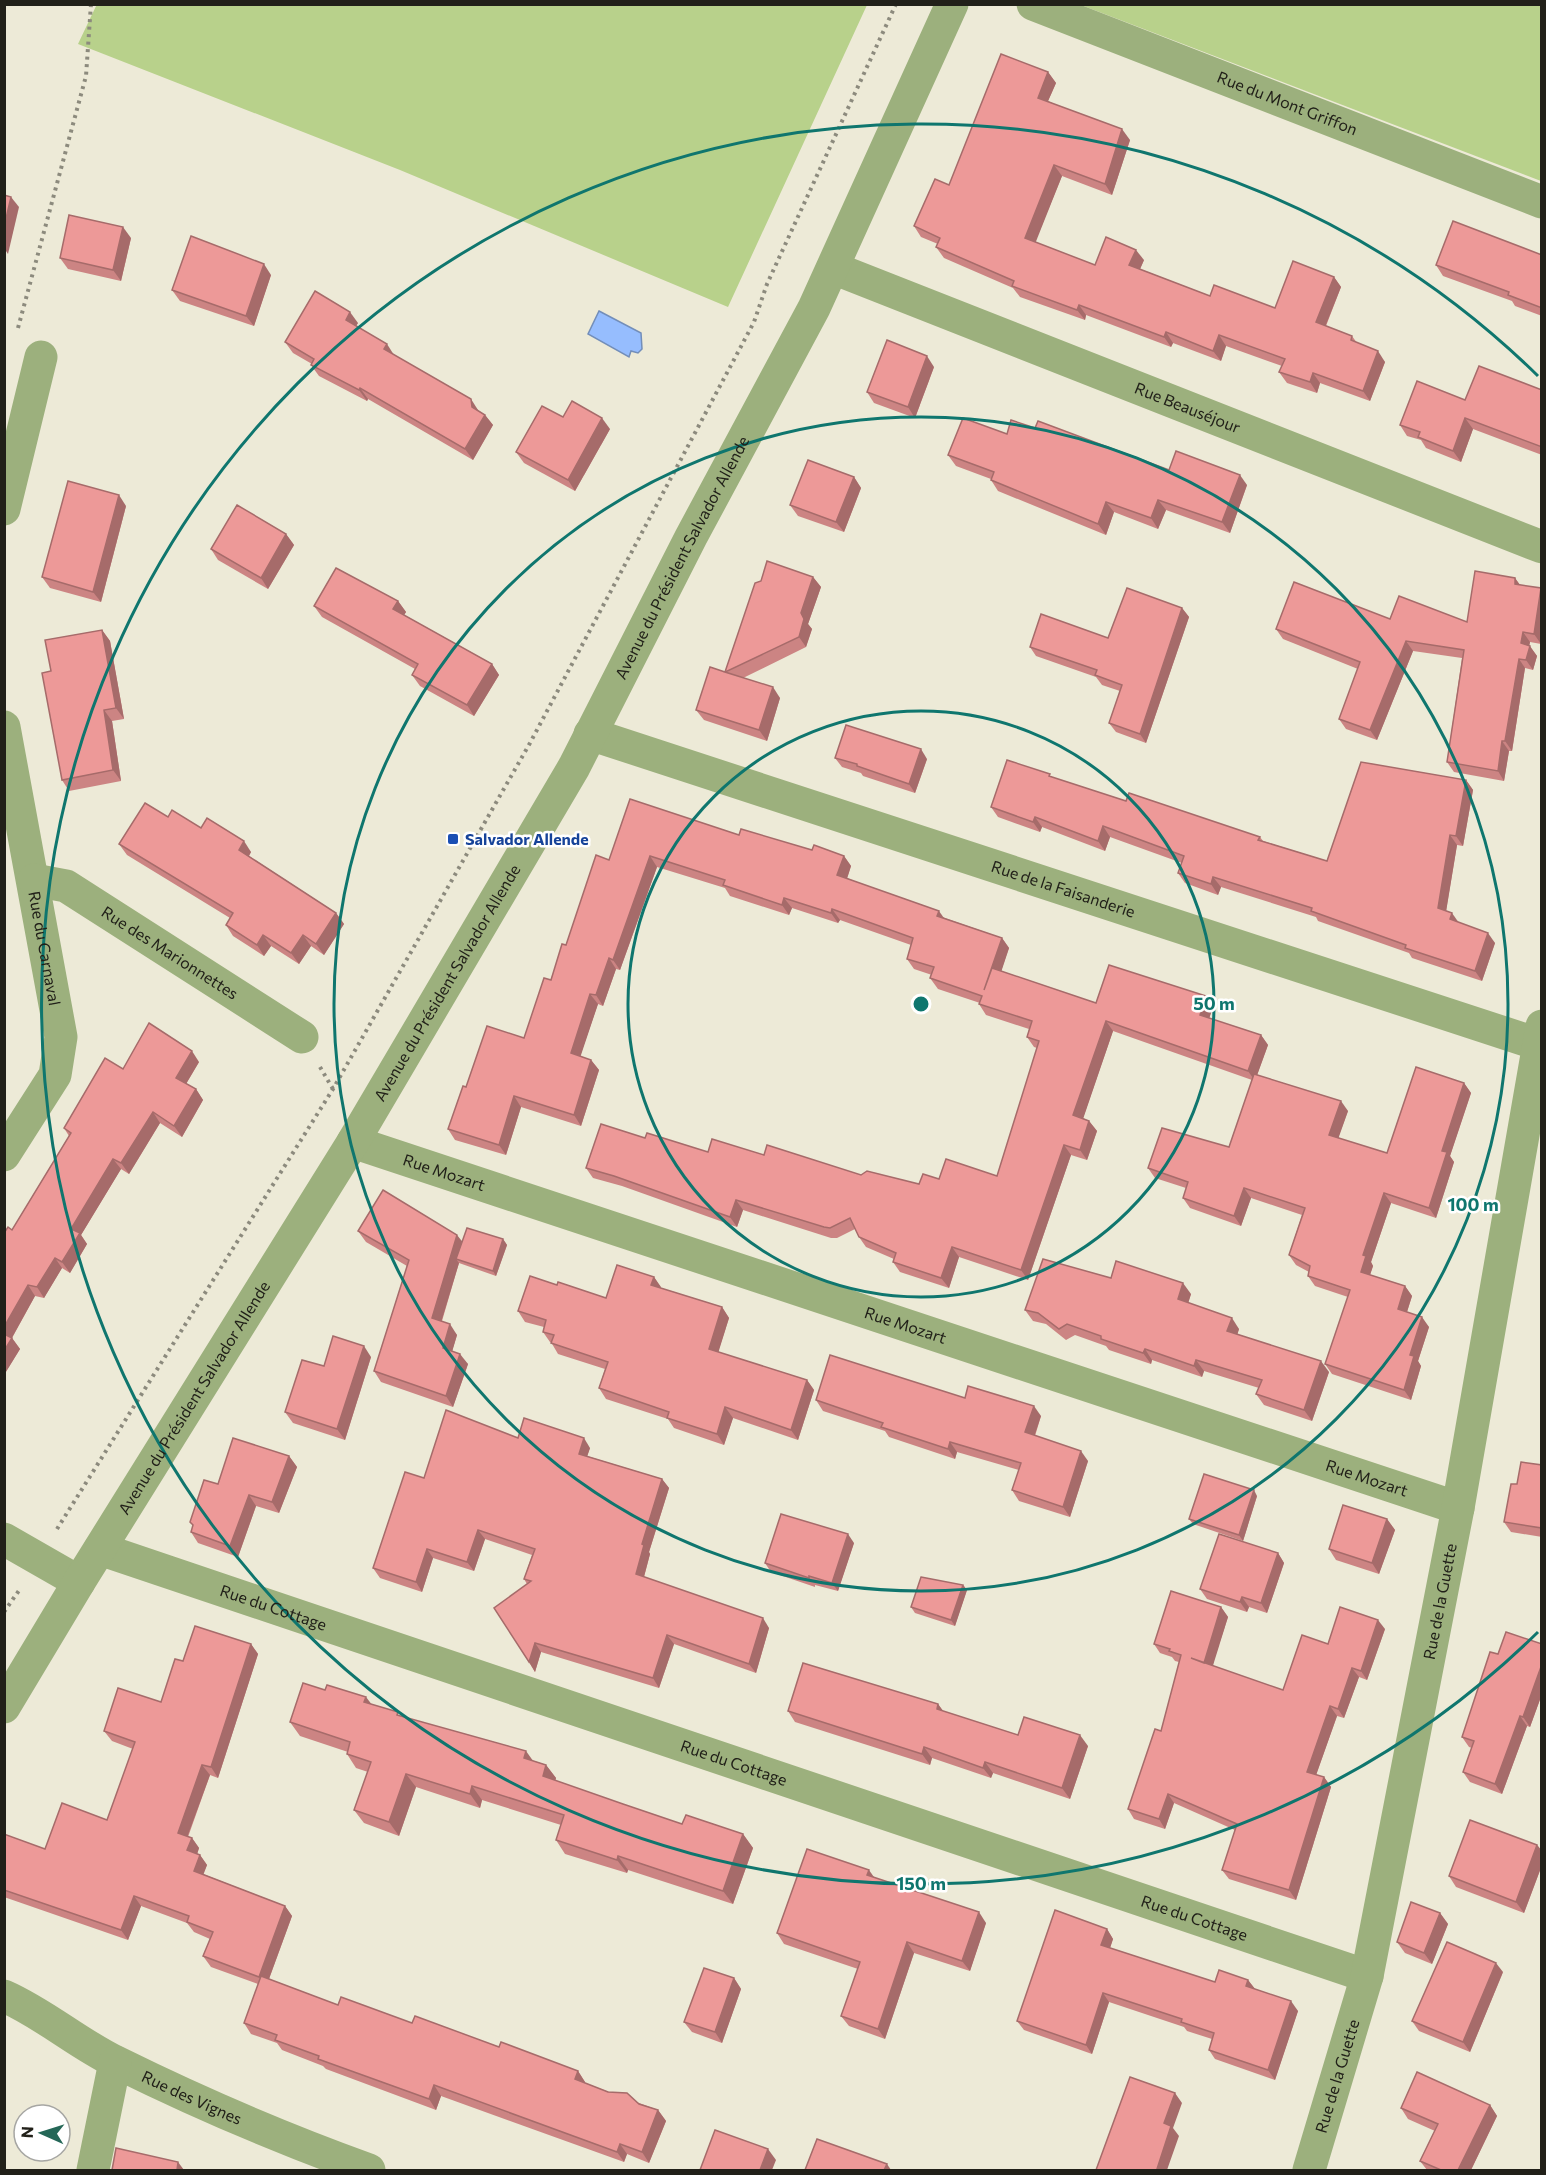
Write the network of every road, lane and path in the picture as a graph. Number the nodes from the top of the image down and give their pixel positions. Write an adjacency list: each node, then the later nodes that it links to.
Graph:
1 (91, 4): 7 (path)
2 (896, 4): 20 (path)
3 (952, 4): 6 (street, Avenue du Président Salvador Allende)
4 (1033, 4): 5 (street, Rue du Mont Griffon)
5 (1542, 202)
6 (833, 268): 9 (street, Rue Beauséjour); 11 (street, Avenue du Président Salvador Allende)
7 (28, 347): 8 (street)
8 (4, 509)
9 (1542, 546)
10 (4, 727): 12 (street, Rue du Carnaval)
11 (590, 734): 13 (street, Rue de la Faisanderie); 15 (street, Avenue du Président Salvador Allende)
12 (34, 880): 14 (street, Rue des Marionnettes); 16 (street, Rue du Carnaval)
13 (1540, 1035): 17 (street, Rue de la Guette)
14 (302, 1037)
15 (353, 1142): 17 (street, Rue Mozart); 19 (street, Avenue du Président Salvador Allende)
16 (4, 1155)
17 (1458, 1508): 25 (street, Rue de la Guette)
18 (4, 1539): 20 (street)
19 (100, 1549): 21 (street, Avenue du Président Salvador Allende); 25 (street, Rue du Cottage)
20 (39, 1559): 21 (street); 22 (path)
21 (79, 1582): 23 (street, Avenue du Président Salvador Allende)
22 (4, 1612)
23 (4, 1707)
24 (4, 1970): 26 (street, Rue des Vignes)
25 (1367, 1976): 30 (street, Rue de la Guette)
26 (15, 2001): 27 (street, Rue des Vignes)
27 (116, 2062): 28 (street); 29 (street, Rue des Vignes)
28 (93, 2170)
29 (369, 2170)
30 (1309, 2170)

